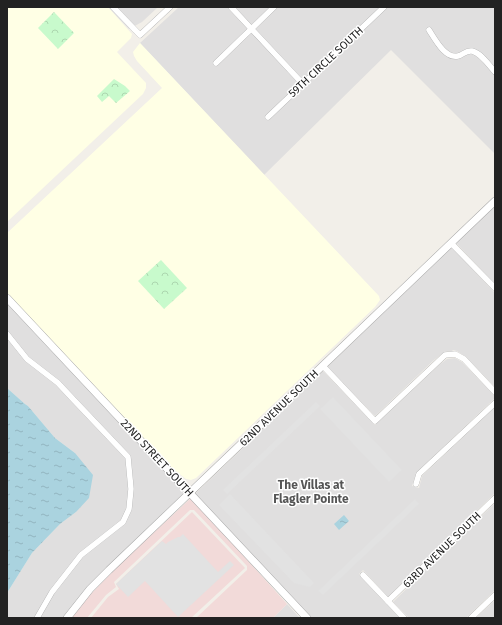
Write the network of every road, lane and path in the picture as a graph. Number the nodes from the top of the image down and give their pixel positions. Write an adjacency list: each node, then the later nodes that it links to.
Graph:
1 (113, 7): 2 (street)
2 (170, 7)
3 (231, 7): 6 (street)
4 (274, 7): 6 (street)
5 (384, 7): 10 (street, 59TH CIRCLE SOUTH)
6 (252, 28): 8 (street); 10 (street)
7 (429, 30): 9 (street)
8 (216, 62)
9 (495, 72)
10 (303, 84): 11 (street, 59TH CIRCLE SOUTH)
11 (268, 117)
12 (495, 201): 13 (street, 62ND AVENUE SOUTH)
13 (452, 242): 14 (street); 17 (street, 62ND AVENUE SOUTH)
14 (495, 288)
15 (7, 298): 21 (street, 22ND STREET SOUTH)
16 (7, 334): 26 (street)
17 (323, 366): 18 (street); 21 (street, 62ND AVENUE SOUTH)
18 (495, 392)
19 (495, 403): 20 (street)
20 (416, 484)
21 (190, 493): 27 (street, 62ND AVENUE SOUTH); 28 (street, 22ND STREET SOUTH)
22 (495, 498): 25 (street, 63RD AVENUE SOUTH)
23 (363, 575): 25 (street)
24 (495, 595): 30 (street)
25 (388, 601): 29 (street)
26 (37, 618)
27 (67, 618)
28 (307, 618)
29 (404, 618)
30 (471, 618)

